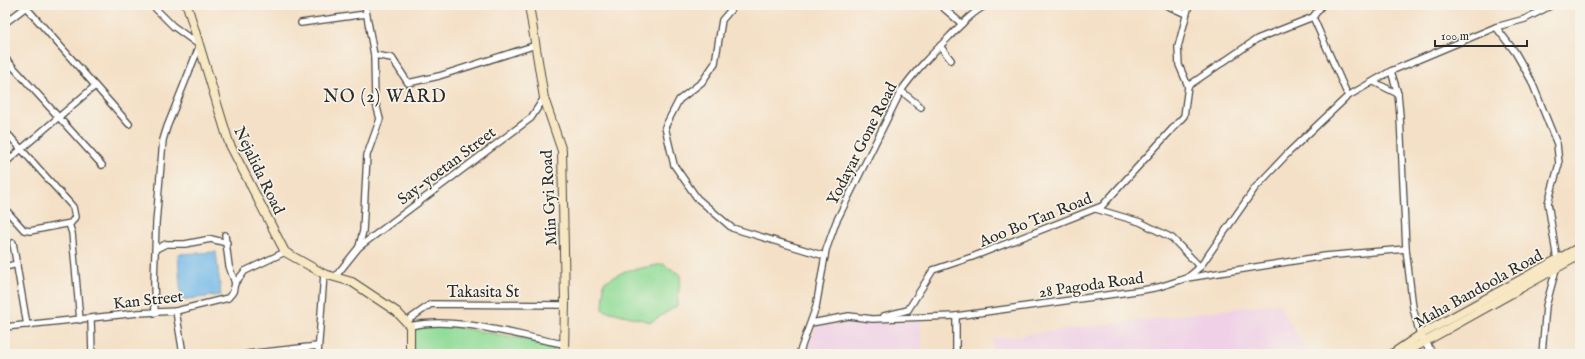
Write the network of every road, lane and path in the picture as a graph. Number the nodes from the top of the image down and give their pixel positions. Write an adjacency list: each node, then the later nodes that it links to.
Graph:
1 (152, 5): 21 (street)
2 (186, 5): 21 (main road, Nejalida Road)
3 (365, 5): 13 (street)
4 (529, 5): 20 (main road, Min Gyi Road)
5 (735, 5): 53 (street)
6 (940, 5): 18 (street)
7 (987, 5): 18 (street, Yodayar Gone Road)
8 (1166, 5): 14 (street)
9 (1189, 5): 14 (street)
10 (1322, 5): 15 (street)
11 (1552, 5): 19 (street)
12 (25, 6): 16 (street); 28 (street)
13 (366, 14): 17 (street); 23 (street)
14 (1186, 14): 29 (street)
15 (1313, 17): 29 (street); 32 (street)
16 (5, 23)
17 (301, 23)
18 (962, 24): 22 (street, Yodayar Gone Road)
19 (1496, 27): 26 (street); 55 (street)
20 (536, 44): 23 (street); 33 (main road, Min Gyi Road)
21 (199, 46): 49 (street); 51 (main road, Nejalida Road)
22 (940, 46): 25 (street); 30 (street, Yodayar Gone Road)
23 (374, 55): 47 (street)
24 (5, 58): 35 (street)
25 (951, 60)
26 (1391, 71): 27 (street); 31 (street)
27 (1374, 82): 31 (street); 32 (street)
28 (95, 86): 35 (street); 36 (street)
29 (1188, 86): 42 (street, Aoo Bo Tan Road)
30 (901, 91): 34 (street); 53 (street, Yodayar Gone Road)
31 (1398, 94): 50 (street)
32 (1348, 96): 57 (street)
33 (544, 98): 47 (street, Say-yoetan Street); 62 (main road, Min Gyi Road)
34 (921, 107)
35 (58, 117): 38 (street); 40 (street)
36 (129, 124)
37 (5, 131): 38 (street)
38 (20, 149): 39 (street); 43 (street)
39 (5, 162)
40 (102, 165)
41 (5, 209): 43 (street)
42 (1096, 209): 57 (street); 67 (street, Aoo Bo Tan Road)
43 (69, 224): 68 (street)
44 (225, 235): 46 (street)
45 (13, 243): 54 (street)
46 (227, 243): 49 (street); 61 (street)
47 (359, 247): 59 (street)
48 (1580, 247): 55 (main road, Maha Bandoola Road)
49 (156, 249): 64 (street)
50 (1406, 249): 60 (street, 28 Pagoda Road); 73 (street)
51 (285, 252): 58 (main road); 61 (street)
52 (1580, 255): 55 (main road, Maha Bandoola Road)
53 (825, 256): 69 (street, Yodayar Gone Road)
54 (17, 264): 56 (street); 71 (street)
55 (1557, 264): 73 (main road, Maha Bandoola Road); 87 (street)
56 (5, 267)
57 (1200, 267): 60 (street)
58 (324, 274): 59 (main road); 75 (street)
59 (335, 277): 70 (main road)
60 (1187, 278): 65 (street, 28 Pagoda Road)
61 (235, 283): 63 (street, Kan Street)
62 (565, 305): 70 (street, Takasita St); 74 (main road, Min Gyi Road)
63 (176, 311): 64 (street, Kan Street); 77 (street)
64 (155, 313): 66 (street, Kan Street)
65 (956, 316): 67 (street, 28 Pagoda Road); 83 (street)
66 (92, 319): 68 (street, Kan Street); 76 (street)
67 (872, 319): 69 (street, 28 Pagoda Road)
68 (80, 320): 71 (street, Kan Street)
69 (811, 323): 82 (street)
70 (408, 324): 74 (street); 80 (main road)
71 (27, 325): 72 (street, Kan Street)
72 (5, 327)
73 (1422, 338): 84 (main road, Maha Bandoola Road); 85 (main road, Maha Bandoola Road); 86 (street)
74 (564, 344): 81 (main road, Min Gyi Road)
75 (318, 346): 78 (street); 79 (street)
76 (92, 354)
77 (183, 354)
78 (247, 354)
79 (318, 354)
80 (410, 354)
81 (564, 354)
82 (799, 354)
83 (956, 354)
84 (1392, 354)
85 (1403, 354)
86 (1433, 354)
87 (1542, 354)

